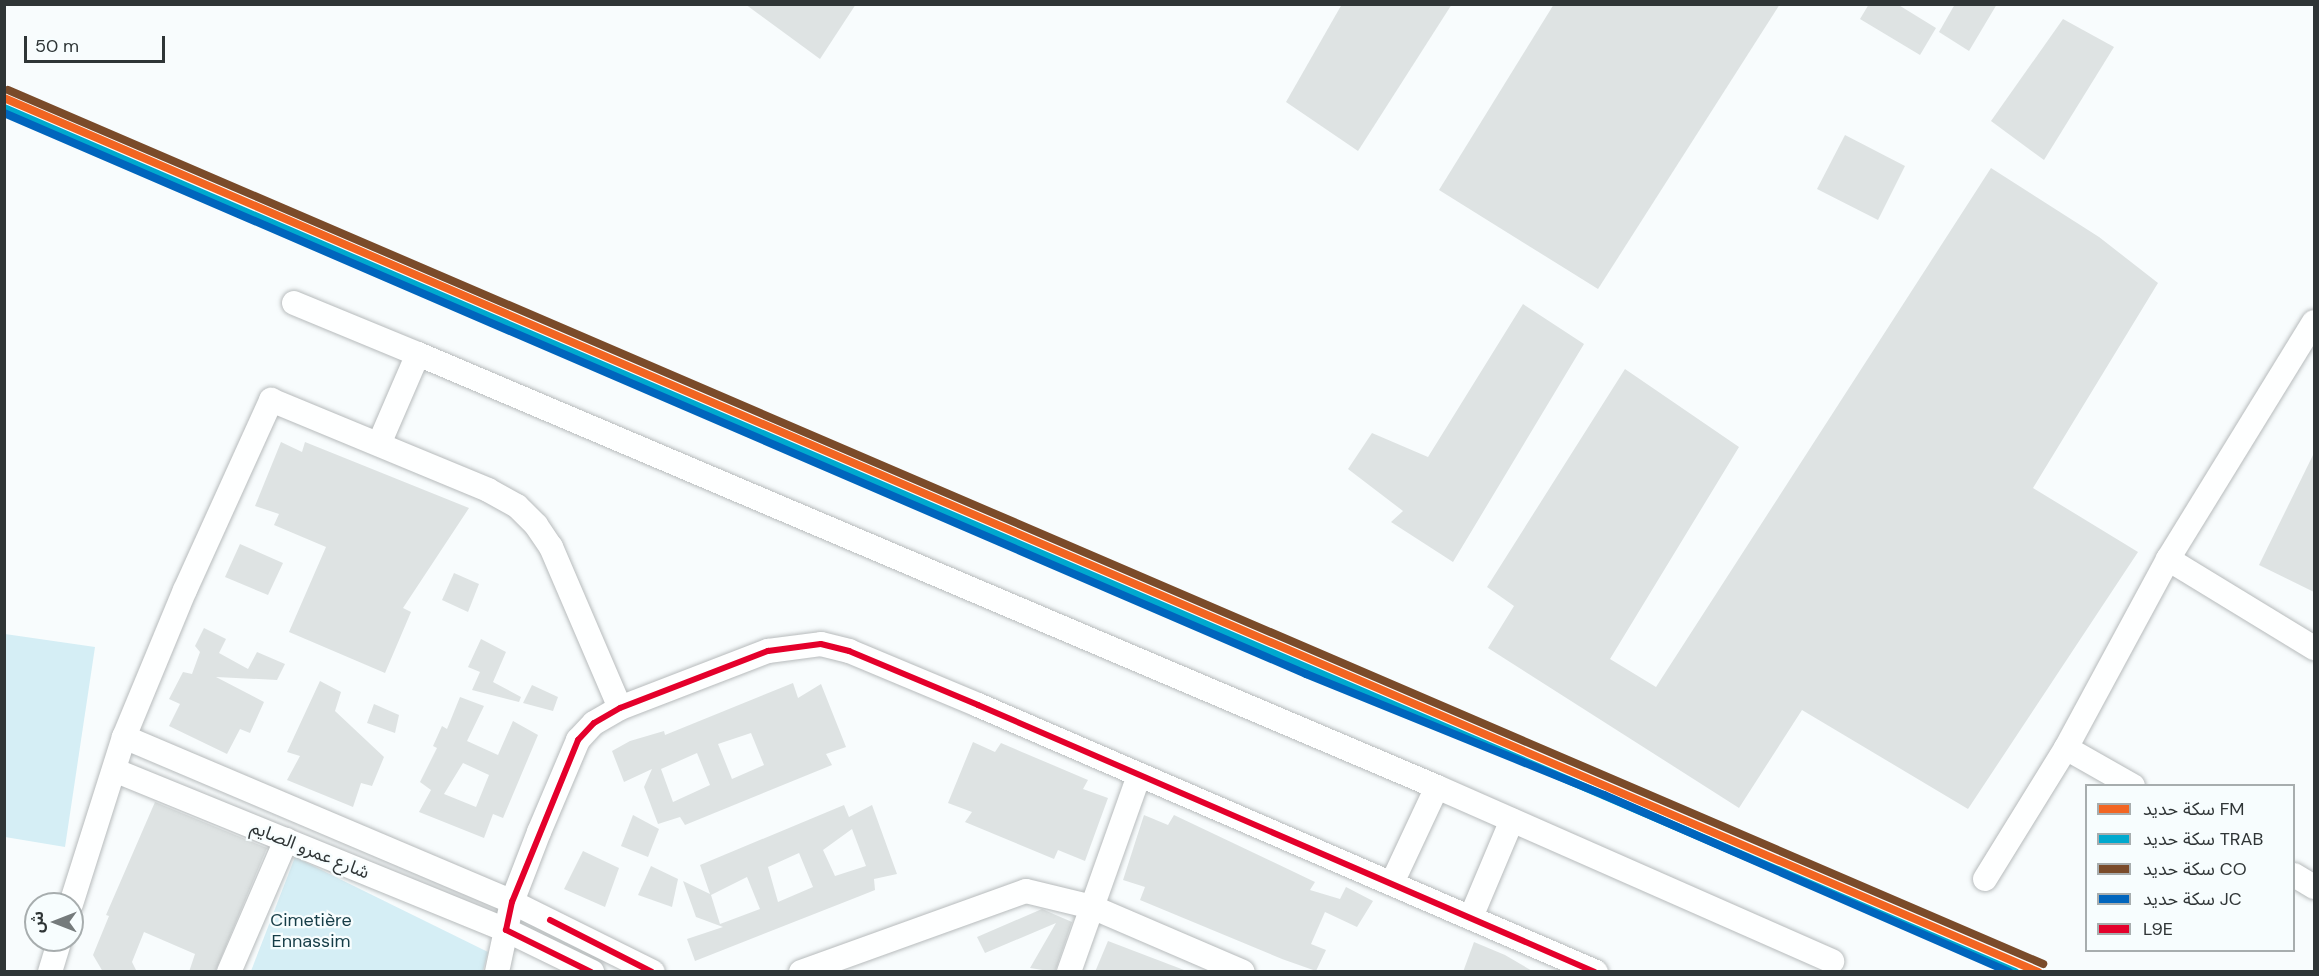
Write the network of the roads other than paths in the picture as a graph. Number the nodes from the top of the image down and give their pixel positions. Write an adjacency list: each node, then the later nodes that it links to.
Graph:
1 (294, 303): 3 (street)
2 (2314, 322): 5 (street)
3 (418, 354): 4 (street); 13 (street)
4 (379, 444): 7 (street); 8 (street)
5 (2168, 559): 6 (street); 9 (street)
6 (2314, 648)
7 (621, 708): 11 (street); 21 (street)
8 (124, 737): 10 (street); 21 (street, شارع عمرو الصايم)
9 (2066, 747): 12 (street); 17 (street)
10 (114, 770): 15 (street, شارع عمرو الصايم); 20 (street)
11 (1138, 775): 18 (street); 22 (street)
12 (2130, 784)
13 (1437, 787): 14 (street); 18 (street)
14 (1512, 820): 23 (street); 26 (street)
15 (285, 840): 24 (street, شارع عمرو الصايم); 28 (street)
16 (2295, 876): 19 (street)
17 (1985, 879)
18 (1392, 883): 23 (street)
19 (2314, 886)
20 (75, 892)
21 (513, 902): 24 (street); 31 (street, شارع عمرو الصايم)
22 (1092, 907): 32 (street); 33 (street); 34 (street)
23 (1471, 917): 35 (street)
24 (506, 930): 29 (street); 30 (street, شارع عمرو الصايم)
25 (57, 952): 27 (street)
26 (1832, 961)
27 (51, 972)
28 (229, 972)
29 (497, 972)
30 (592, 972)
31 (654, 972)
32 (801, 972)
33 (1069, 972)
34 (1243, 972)
35 (1596, 972)

